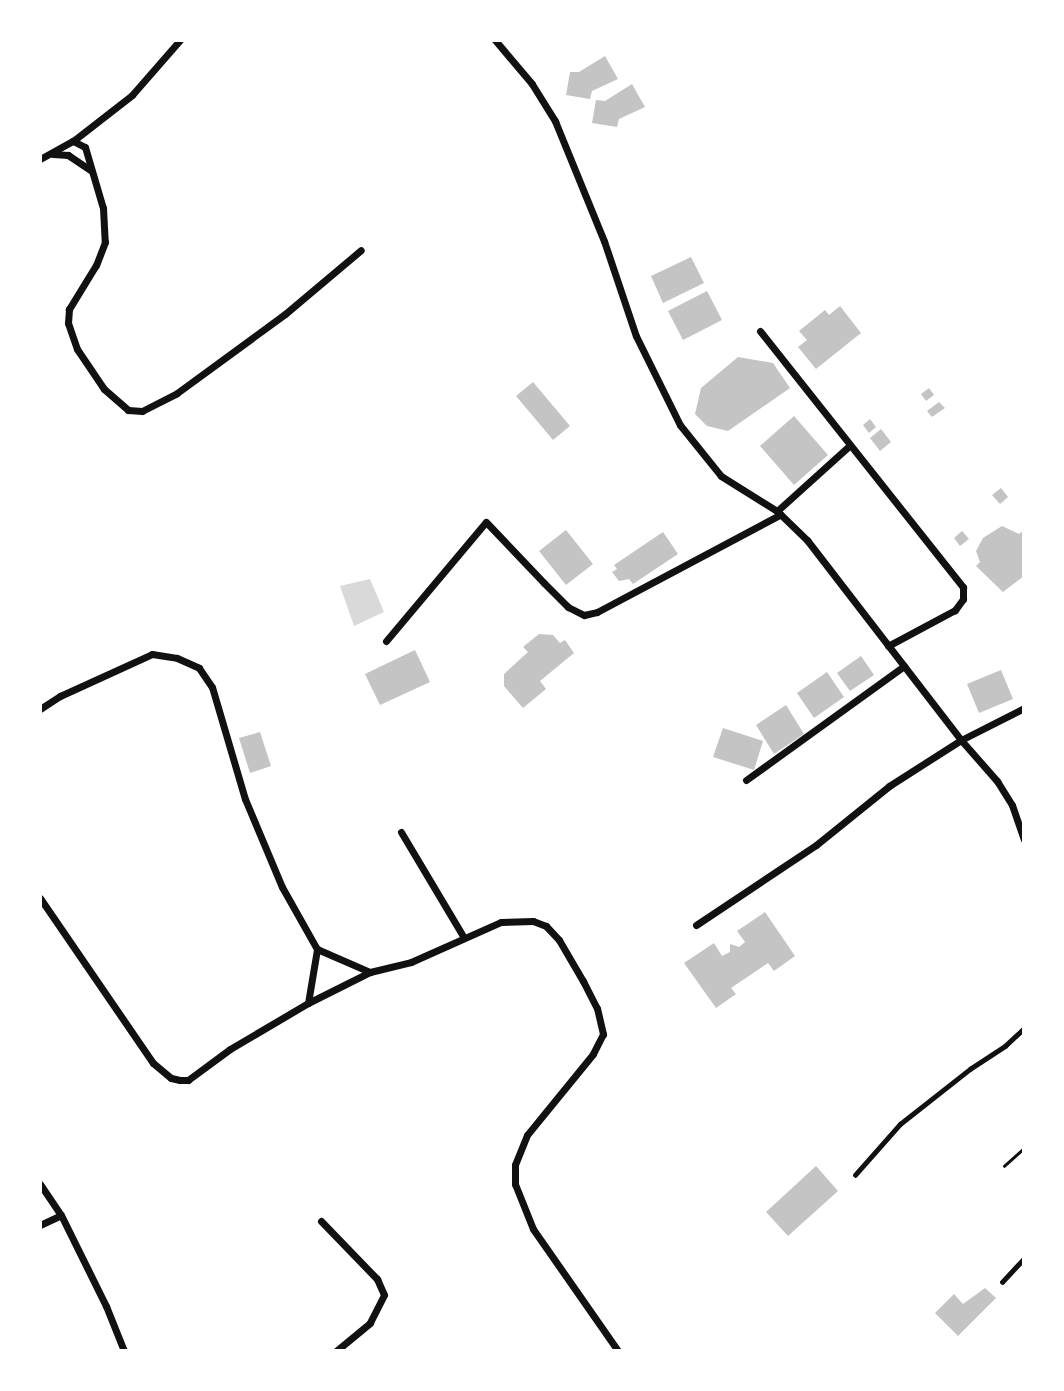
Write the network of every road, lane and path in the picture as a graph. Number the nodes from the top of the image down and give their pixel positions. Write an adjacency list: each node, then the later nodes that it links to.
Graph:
1 (180, 40): 3 (street)
2 (495, 40): 10 (street)
3 (74, 141): 4 (street); 6 (street)
4 (51, 153): 5 (street); 6 (street)
5 (40, 159)
6 (90, 170): 7 (street)
7 (361, 250)
8 (760, 331): 9 (street)
9 (850, 445): 10 (street); 12 (street)
10 (779, 513): 11 (street); 12 (street)
11 (386, 641)
12 (888, 646): 13 (street)
13 (904, 666): 16 (street); 17 (street)
14 (1024, 708): 16 (street)
15 (40, 709): 23 (street)
16 (961, 740): 19 (street); 21 (street)
17 (746, 780)
18 (401, 832): 22 (street)
19 (1024, 840)
20 (40, 898): 25 (street)
21 (696, 925)
22 (463, 936): 24 (street); 38 (street)
23 (317, 949): 24 (street); 25 (street)
24 (370, 972): 25 (street)
25 (308, 1003)
26 (1024, 1028): 29 (lane)
27 (1024, 1148): 28 (path)
28 (1004, 1166)
29 (855, 1175)
30 (40, 1184): 31 (street)
31 (61, 1215): 33 (street); 36 (street)
32 (321, 1221): 37 (street)
33 (40, 1225)
34 (1024, 1258): 35 (lane)
35 (1002, 1282)
36 (124, 1351)
37 (336, 1351)
38 (618, 1351)

